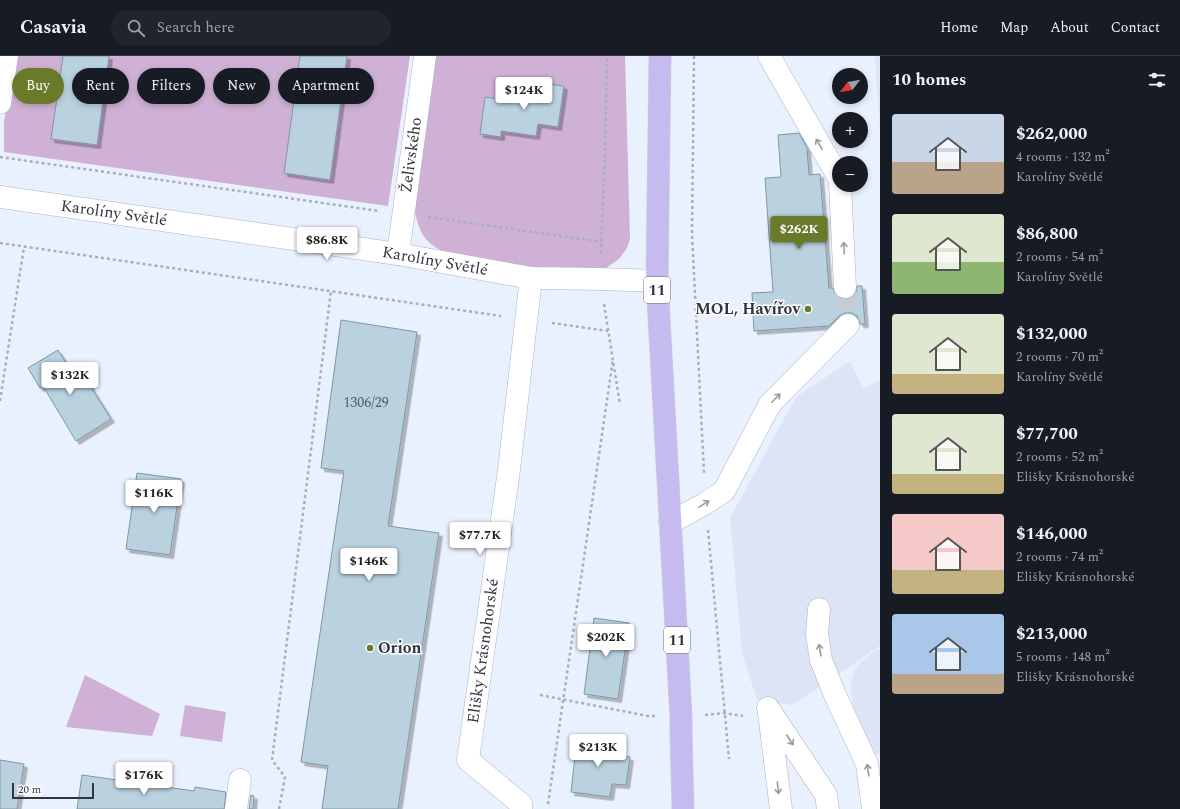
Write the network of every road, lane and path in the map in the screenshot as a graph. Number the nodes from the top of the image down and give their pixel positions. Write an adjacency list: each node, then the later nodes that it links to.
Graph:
1 (7, 56): 7 (street)
2 (425, 56): 12 (street, Želivského)
3 (607, 56): 13 (path)
4 (660, 56): 19 (main road, 11)
5 (694, 56): 28 (path)
6 (768, 56): 9 (street, one-way to 6)
7 (0, 103)
8 (0, 157): 12 (path)
9 (832, 166)
10 (840, 192): 20 (street, one-way to 10)
11 (0, 197): 16 (street, Karolíny Světlé)
12 (403, 214): 13 (path); 16 (street, Želivského)
13 (602, 242): 18 (path)
14 (0, 243): 15 (path)
15 (24, 247): 21 (path); 26 (path)
16 (398, 254): 17 (street, Karolíny Světlé)
17 (531, 278): 18 (street, Karolíny Světlé); 22 (street, Elišky Krásnohorské)
18 (600, 279): 19 (street, Karolíny Světlé); 24 (path)
19 (657, 282): 29 (main road, 11)
20 (845, 287)
21 (331, 291): 22 (path); 40 (path)
22 (526, 319): 24 (path); 41 (street, Elišky Krásnohorské)
23 (848, 325): 28 (street, one-way to 23)
24 (608, 331): 25 (path)
25 (613, 359): 27 (path); 32 (path)
26 (0, 401)
27 (620, 405)
28 (706, 503): 29 (street, one-way to 28); 33 (path)
29 (670, 523): 43 (main road, 11)
30 (819, 610): 46 (street, one-way to 30)
31 (540, 695): 32 (path)
32 (563, 699): 35 (path); 42 (path)
33 (724, 712): 34 (path); 36 (path); 37 (path)
34 (701, 715)
35 (648, 716)
36 (747, 716)
37 (728, 759)
38 (240, 780): 39 (street)
39 (236, 809)
40 (280, 809)
41 (521, 809)
42 (547, 809)
43 (683, 809)
44 (781, 809): 45 (street)
45 (828, 809)
46 (872, 809)

